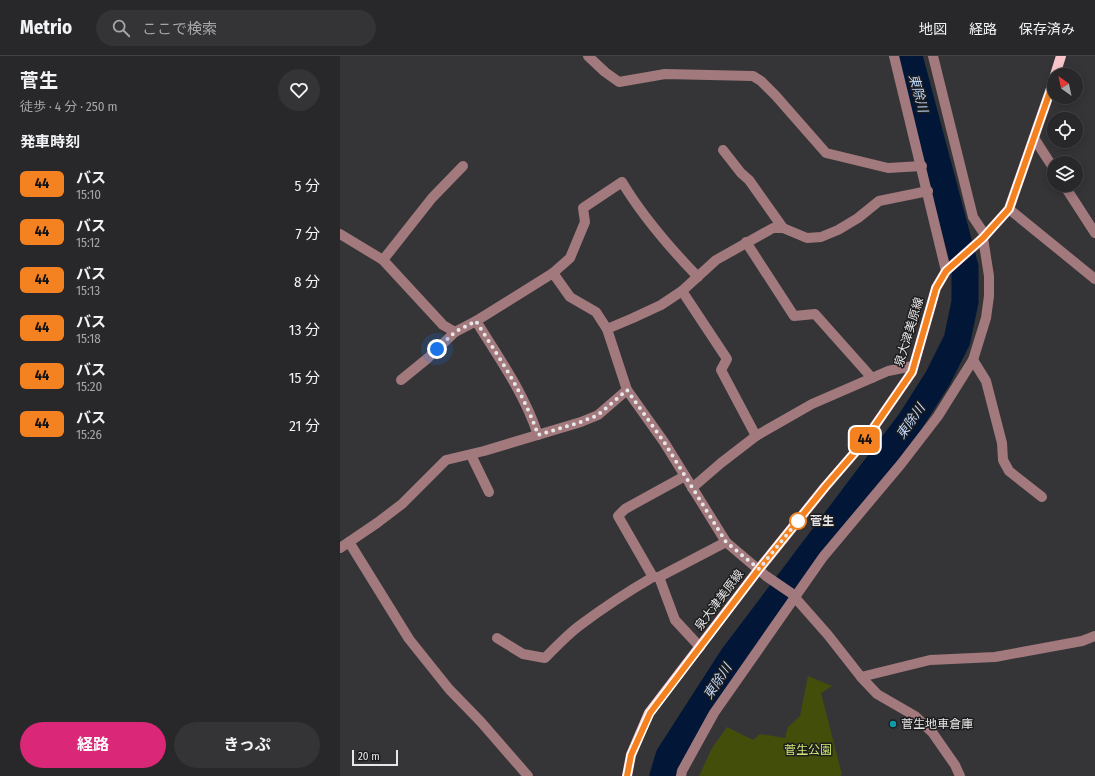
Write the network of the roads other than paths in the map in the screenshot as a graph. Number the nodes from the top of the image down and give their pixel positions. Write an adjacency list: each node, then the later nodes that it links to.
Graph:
1 (588, 56): 11 (street)
2 (894, 56): 11 (street)
3 (933, 56): 18 (street)
4 (1061, 56): 5 (main road)
5 (1057, 68)
6 (1047, 100): 7 (main road, 泉大津美原線)
7 (1034, 138): 9 (street); 14 (main road, 泉大津美原線)
8 (722, 150): 15 (street)
9 (1047, 158)
10 (463, 166): 20 (street)
11 (922, 166): 12 (street)
12 (928, 192): 15 (street); 21 (street)
13 (1069, 192): 16 (street)
14 (1009, 209): 18 (main road, 泉大津美原線); 24 (street)
15 (783, 228): 19 (street)
16 (1095, 233)
17 (340, 234): 20 (street)
18 (981, 239): 21 (main road, 泉大津美原線); 29 (street)
19 (746, 242): 23 (street); 31 (street)
20 (383, 260): 28 (street)
21 (948, 268): 30 (main road, 泉大津美原線)
22 (553, 273): 23 (street); 26 (street); 27 (street)
23 (698, 277): 25 (street)
24 (1095, 279)
25 (682, 291): 27 (street); 35 (street)
26 (476, 321): 28 (street); 34 (street)
27 (607, 328): 33 (street)
28 (455, 332): 32 (street)
29 (973, 360): 40 (street); 46 (street)
30 (913, 366): 31 (street); 44 (main road, 泉大津美原線)
31 (872, 378): 35 (street)
32 (401, 380)
33 (627, 390): 34 (street); 37 (street)
34 (538, 435): 36 (street)
35 (756, 436): 38 (street)
36 (471, 455): 39 (street); 41 (street)
37 (685, 476): 38 (street); 45 (street)
38 (692, 488): 42 (street)
39 (489, 492)
40 (1042, 497)
41 (350, 542): 43 (street); 51 (street)
42 (726, 542): 44 (street); 45 (street)
43 (340, 548)
44 (762, 573): 46 (street); 49 (main road, 泉大津美原線)
45 (656, 577): 48 (street); 49 (street)
46 (793, 596): 50 (street); 53 (street)
47 (1095, 636): 50 (street)
48 (497, 638)
49 (700, 647): 52 (main road, 泉大津美原線)
50 (861, 677): 54 (street)
51 (528, 776)
52 (627, 776)
53 (681, 776)
54 (960, 776)

